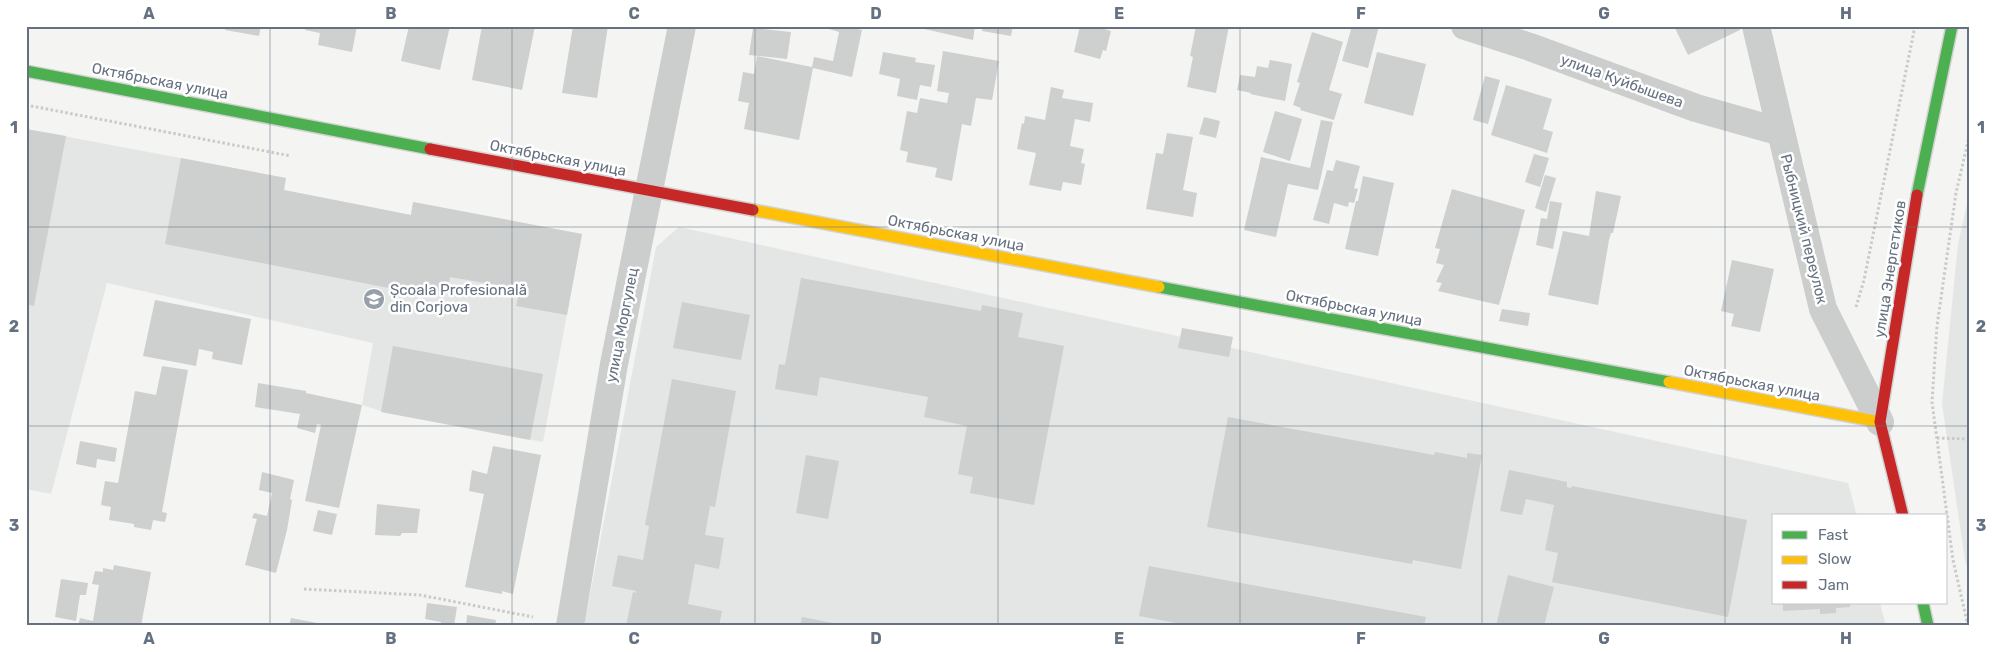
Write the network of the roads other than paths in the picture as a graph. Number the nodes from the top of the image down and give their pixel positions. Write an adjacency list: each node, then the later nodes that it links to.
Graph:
1 (682, 26): 7 (street, улица Моргулец)
2 (1465, 26): 6 (street, улица Куйбышева)
3 (1756, 26): 6 (street, Рыбницкий переулок)
4 (1952, 26): 8 (street, улица Энергетиков)
5 (26, 71): 7 (street, Октябрьская улица)
6 (1781, 132): 8 (street, Рыбницкий переулок)
7 (650, 191): 8 (street, Октябрьская улица); 11 (street, улица Моргулец)
8 (1880, 422): 9 (street, улица Энергетиков)
9 (1903, 514)
10 (1923, 604): 12 (street)
11 (570, 626)
12 (1928, 626)

